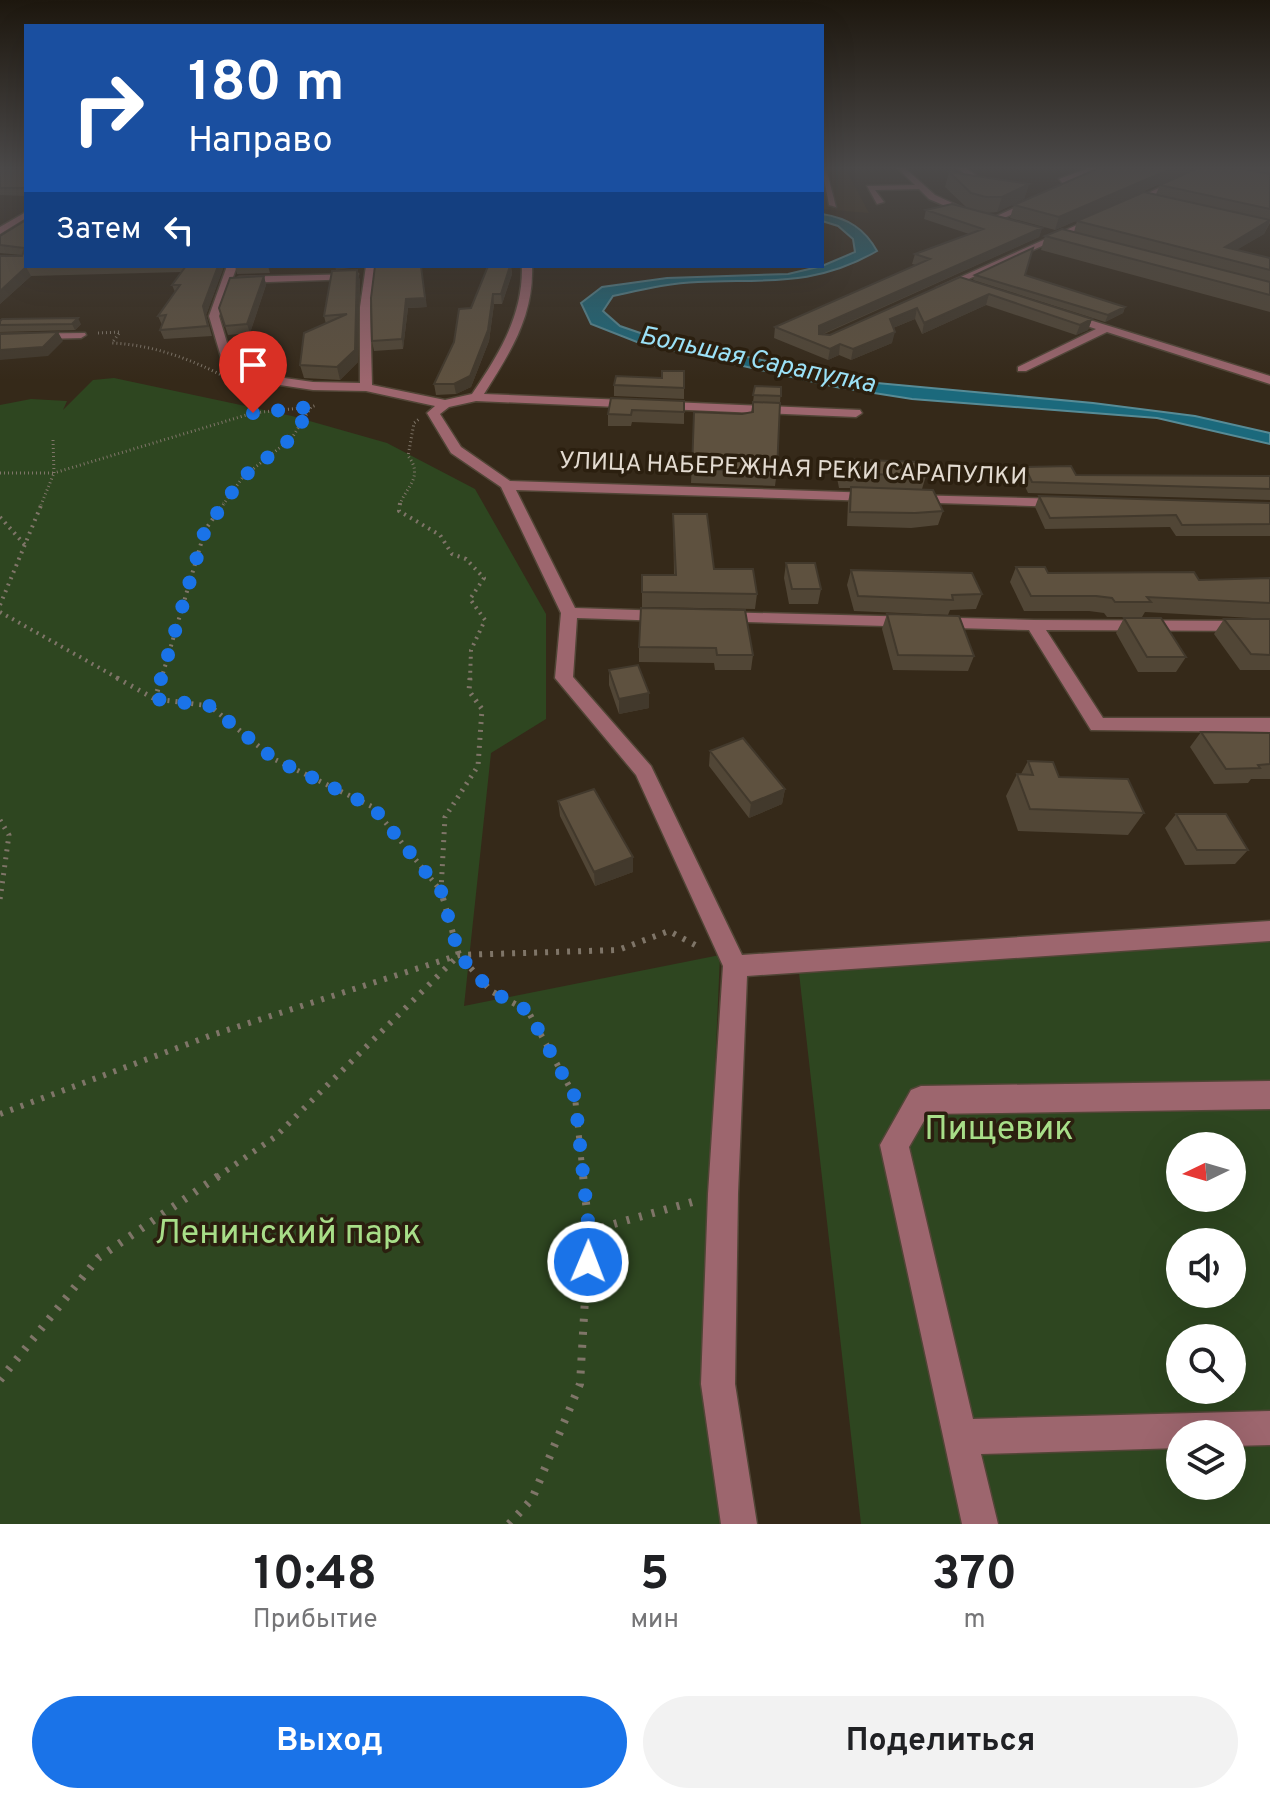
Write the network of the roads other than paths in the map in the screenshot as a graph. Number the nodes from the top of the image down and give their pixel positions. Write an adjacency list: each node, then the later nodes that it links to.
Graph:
1 (1048, 239): 8 (street)
2 (1067, 239): 3 (street)
3 (1071, 240)
4 (231, 268): 7 (street)
5 (527, 268): 18 (street)
6 (369, 271): 7 (street); 17 (street)
7 (227, 280): 17 (street)
8 (956, 281): 9 (street); 10 (street)
9 (971, 286)
10 (930, 293)
11 (1046, 309): 12 (street)
12 (1106, 328): 15 (street); 16 (street)
13 (81, 335): 14 (street)
14 (0, 337)
15 (1022, 369)
16 (1270, 380)
17 (366, 387): 19 (street)
18 (476, 397): 19 (street); 20 (street)
19 (439, 409): 21 (street)
20 (856, 413)
21 (507, 485): 22 (street, УЛИЦА НАБЕРЕЖНАЯ РЕКИ САРАПУЛКИ); 23 (street)
22 (1082, 503)
23 (569, 613): 24 (street); 28 (street)
24 (1034, 625): 25 (street); 26 (street)
25 (1270, 626)
26 (1270, 725)
27 (1270, 931): 28 (street)
28 (735, 966): 32 (street)
29 (1270, 1095): 31 (street)
30 (1270, 1428): 31 (street)
31 (960, 1437): 33 (street)
32 (739, 1524)
33 (980, 1524)

